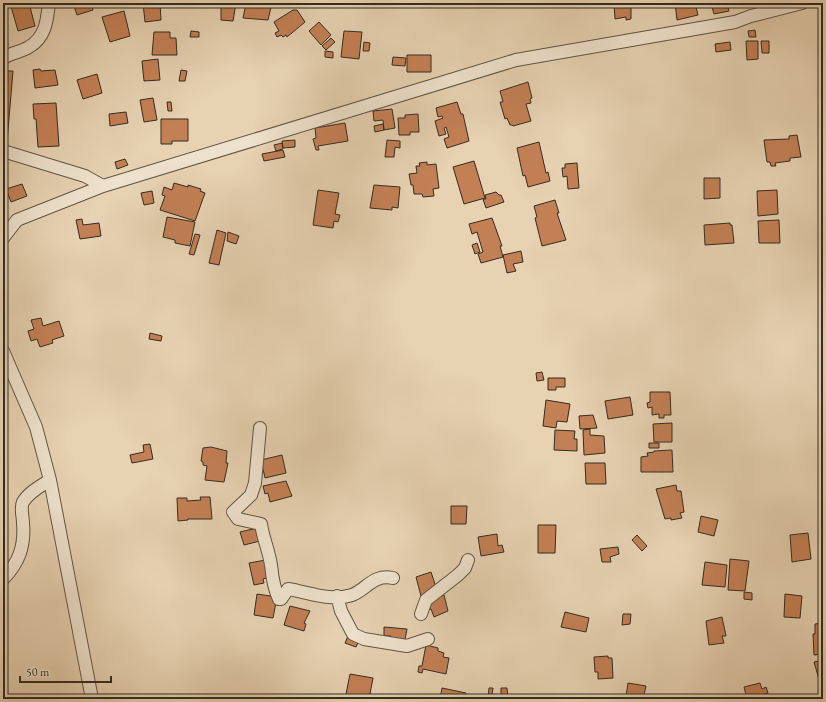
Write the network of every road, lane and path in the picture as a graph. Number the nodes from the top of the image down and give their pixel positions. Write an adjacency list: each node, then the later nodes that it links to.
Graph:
1 (49, 3): 3 (street)
2 (802, 3): 5 (street)
3 (3, 58)
4 (3, 151): 5 (street)
5 (103, 186): 6 (street)
6 (3, 238)
7 (3, 350): 9 (street)
8 (260, 428): 13 (street)
9 (50, 480): 12 (street); 16 (street)
10 (468, 560): 14 (street)
11 (393, 578): 13 (street)
12 (3, 579)
13 (337, 596): 15 (street)
14 (421, 614)
15 (428, 639)
16 (92, 699)

